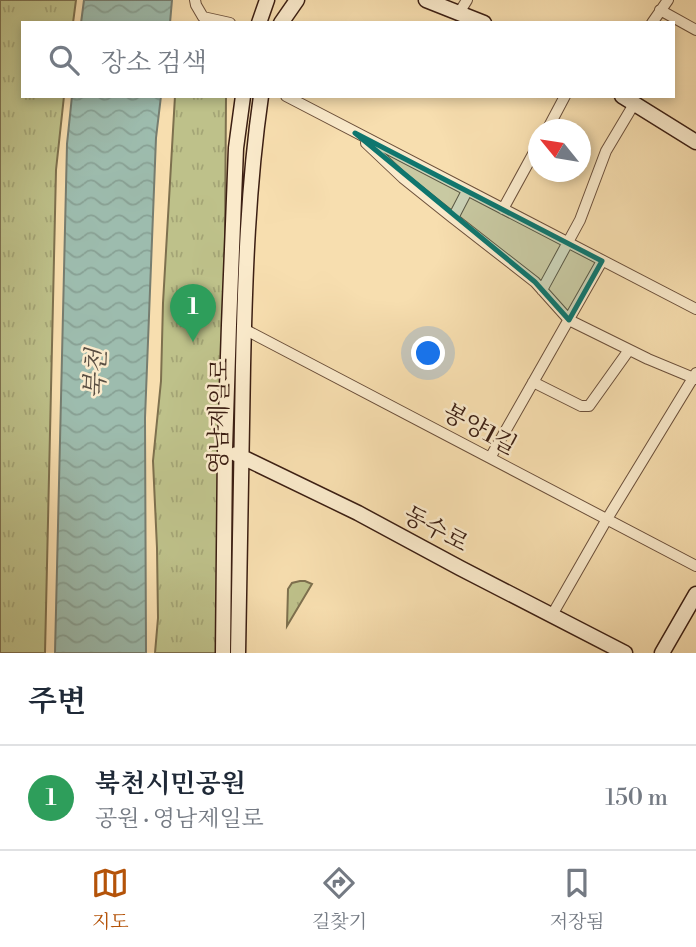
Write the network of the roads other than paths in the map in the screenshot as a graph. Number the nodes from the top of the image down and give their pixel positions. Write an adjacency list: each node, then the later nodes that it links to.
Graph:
1 (195, 0): 9 (street)
2 (285, 0): 10 (street)
3 (297, 0): 11 (street)
4 (426, 0): 8 (street)
5 (467, 0): 8 (street)
6 (668, 0): 7 (street)
7 (660, 10): 13 (street); 14 (street)
8 (459, 13): 12 (street)
9 (221, 21)
10 (280, 21)
11 (281, 21)
12 (479, 21)
13 (653, 21)
14 (696, 30)
15 (243, 98): 36 (street, 영남제일로)
16 (261, 98): 32 (street, 영남제일로)
17 (290, 98): 21 (street)
18 (564, 98): 20 (street)
19 (628, 100): 22 (street); 27 (street)
20 (553, 119)
21 (355, 132): 24 (street); 26 (street)
22 (696, 142)
23 (528, 163): 25 (street)
24 (467, 191): 25 (street); 26 (street)
25 (502, 209): 27 (street)
26 (453, 218): 29 (street)
27 (567, 243): 28 (street); 29 (street)
28 (602, 261): 30 (street); 31 (street)
29 (542, 290): 31 (street)
30 (696, 309)
31 (569, 320): 33 (street); 35 (street)
32 (244, 329): 37 (street, 영남제일로); 38 (street, 봉양1길)
33 (629, 350): 34 (street); 35 (street)
34 (695, 376): 39 (street)
35 (533, 382): 38 (street)
36 (225, 449): 37 (street, 동수로); 43 (street, 영남제일로)
37 (241, 456): 42 (street, 동수로); 44 (street, 영남제일로)
38 (490, 458): 39 (street, 봉양1길)
39 (607, 519): 40 (street, 봉양1길); 42 (street)
40 (696, 566)
41 (696, 594): 46 (street)
42 (552, 615): 45 (street, 동수로)
43 (223, 653)
44 (239, 653)
45 (625, 653)
46 (662, 653)

